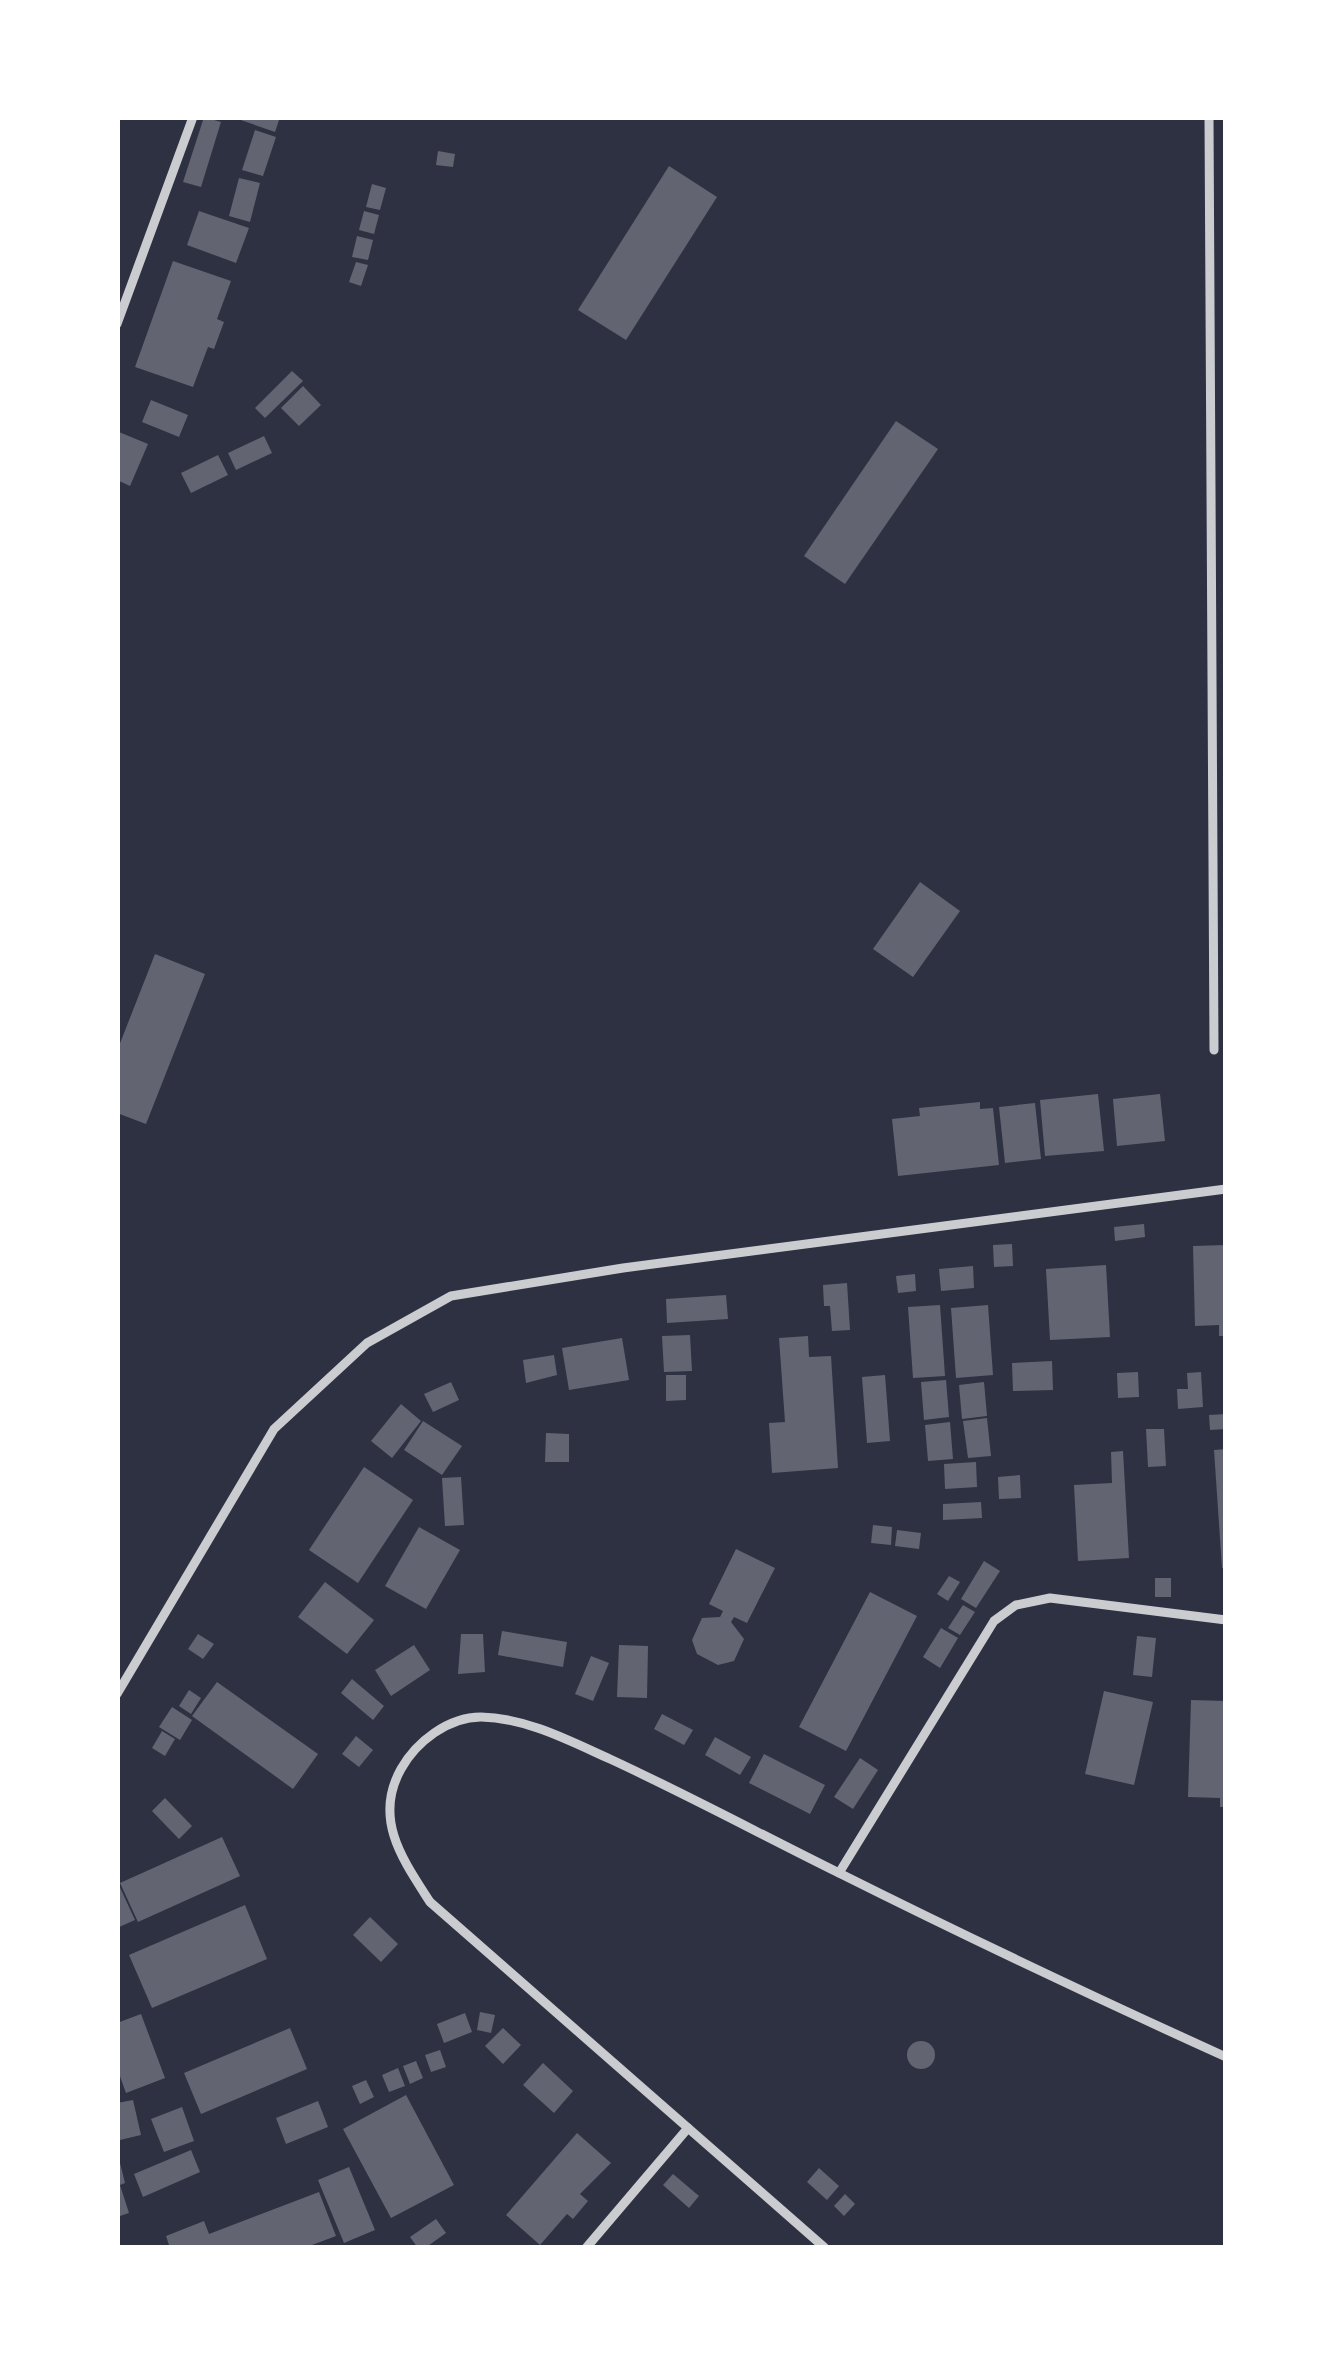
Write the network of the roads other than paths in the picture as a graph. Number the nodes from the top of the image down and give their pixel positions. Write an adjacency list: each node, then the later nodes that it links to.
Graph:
1 (193, 117): 3 (street)
2 (1209, 117): 4 (street)
3 (117, 324)
4 (1214, 1049)
5 (1226, 1190): 7 (street)
6 (1226, 1620): 8 (street)
7 (117, 1694)
8 (839, 1873): 9 (street); 10 (street)
9 (1226, 2057)
10 (688, 2128): 11 (street); 12 (street)
11 (586, 2248)
12 (825, 2248)

